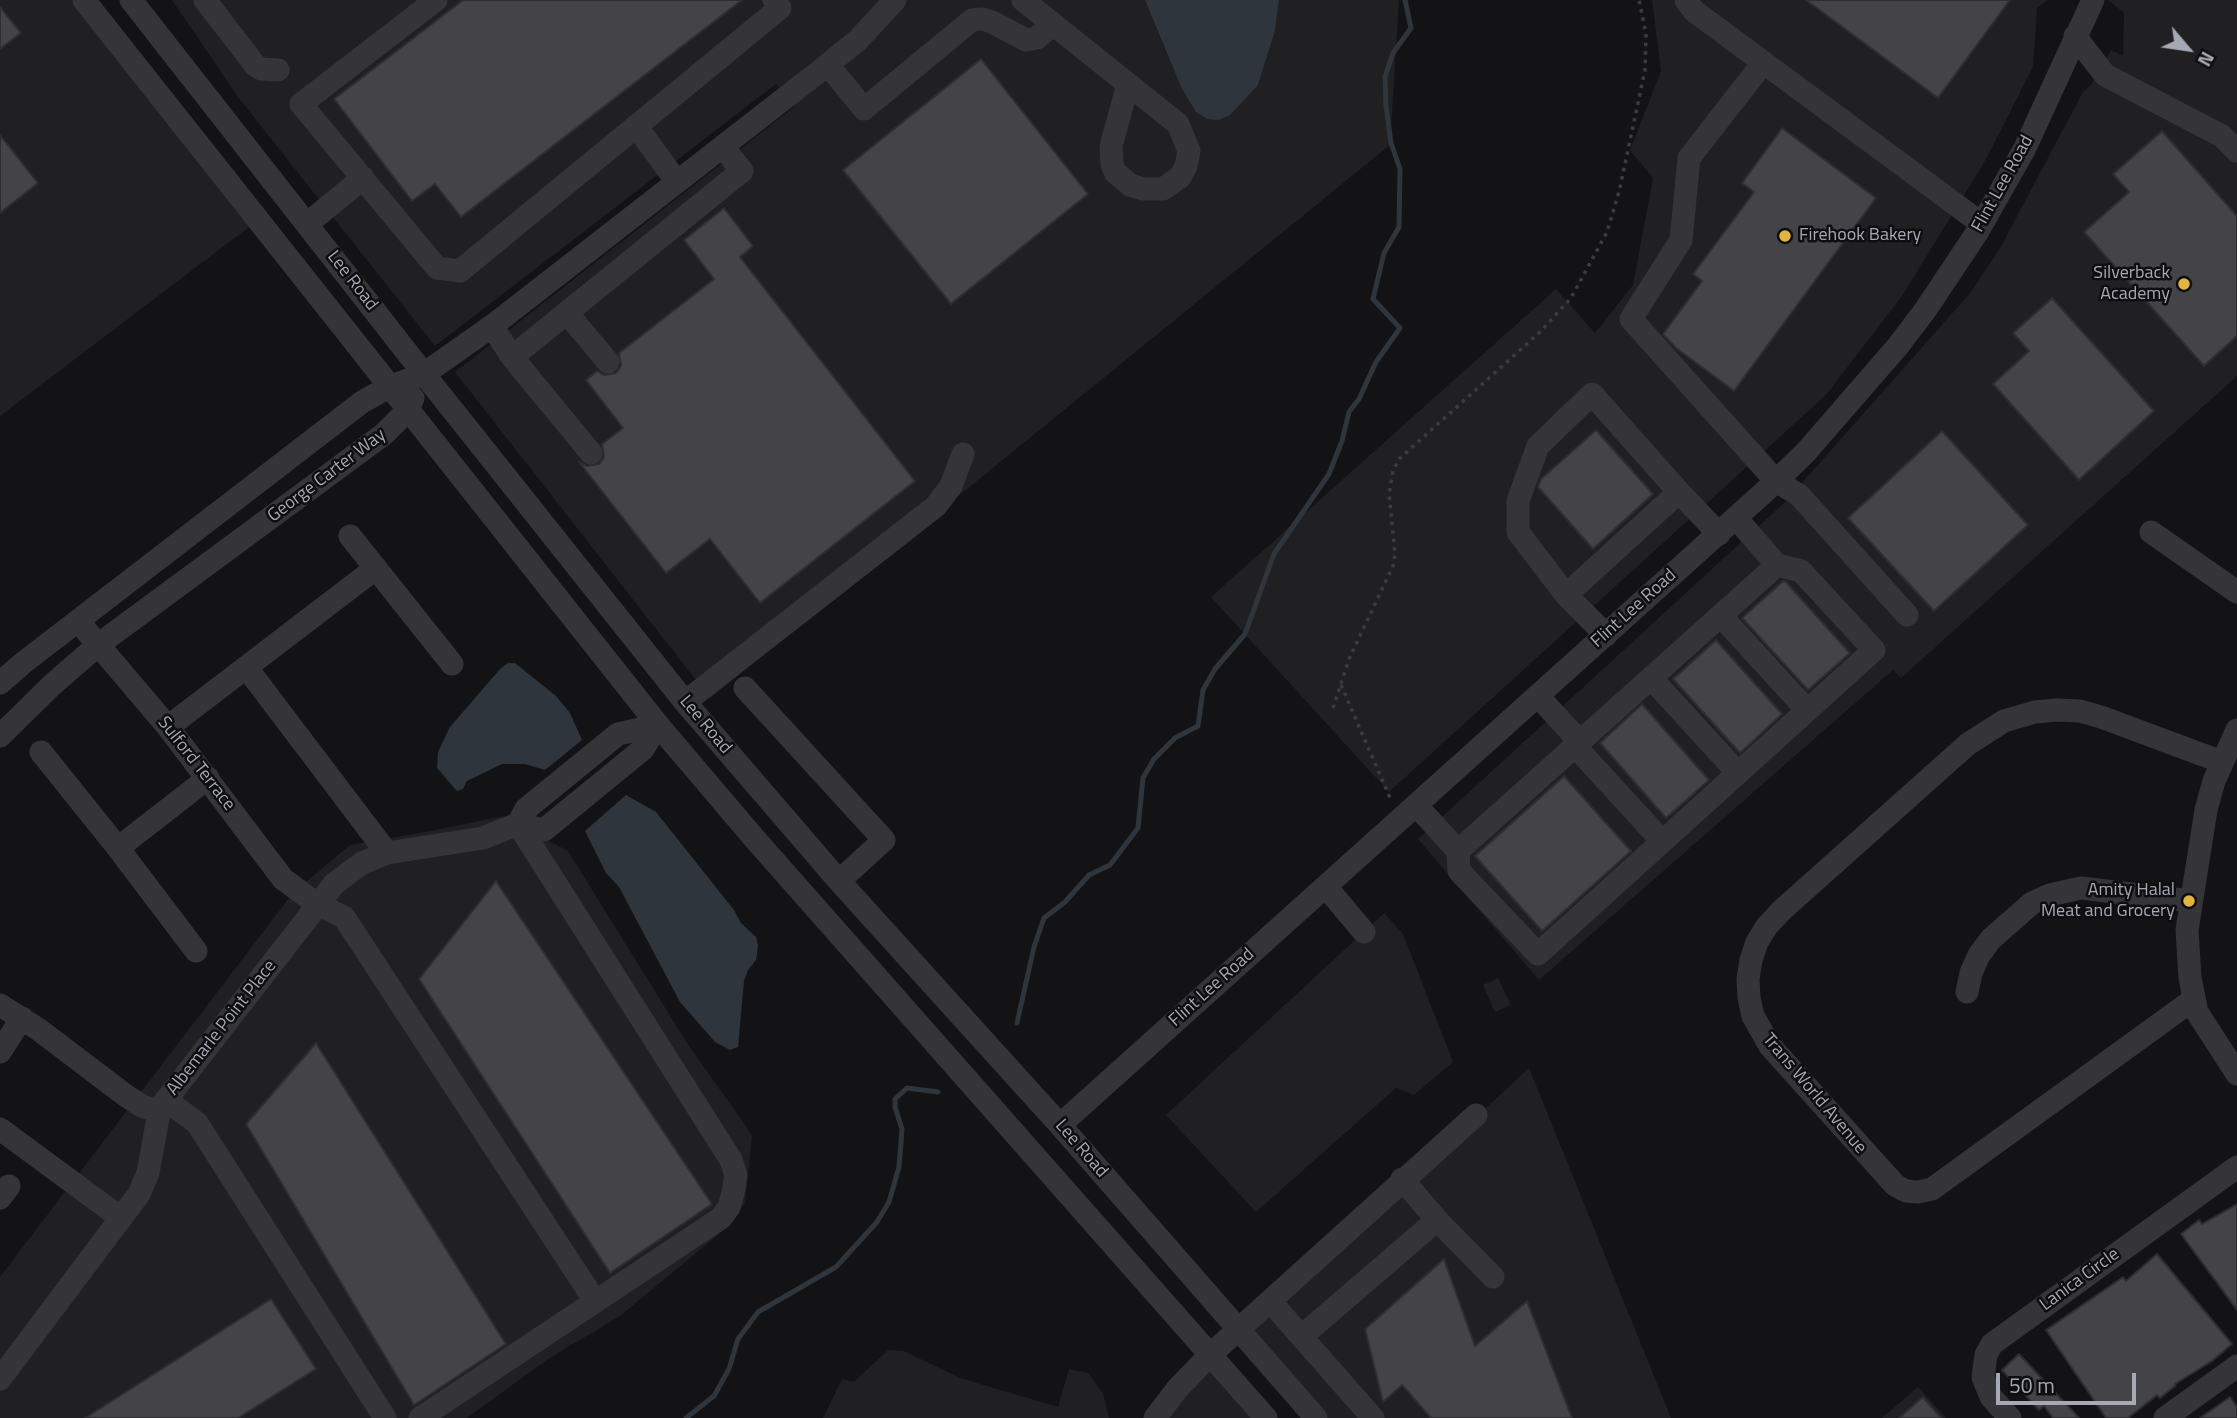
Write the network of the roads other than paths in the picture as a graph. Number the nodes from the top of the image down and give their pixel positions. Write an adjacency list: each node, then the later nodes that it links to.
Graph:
1 (84, 0): 28 (street, Lee Road)
2 (131, 0): 21 (street, Lee Road)
3 (205, 0): 14 (street)
4 (436, 0): 19 (street)
5 (774, 0): 16 (street)
6 (895, 0): 13 (street)
7 (1023, 0): 10 (street)
8 (1686, 0): 12 (street)
9 (2093, 0): 11 (street, Flint Lee Road)
10 (1053, 24): 13 (street); 15 (street)
11 (2076, 36): 18 (street); 22 (street, Flint Lee Road)
12 (1763, 63): 22 (street); 32 (street)
13 (828, 65): 17 (street)
14 (278, 70)
15 (1128, 84): 15 (street)
16 (636, 126): 19 (street); 20 (street)
17 (723, 147): 20 (street); 23 (street)
18 (2237, 152)
19 (363, 178): 21 (street)
20 (677, 182): 24 (street)
21 (307, 224): 27 (street, Lee Road)
22 (1982, 225): 32 (street, Flint Lee Road)
23 (567, 313): 25 (street); 26 (street)
24 (492, 326): 25 (street); 27 (street)
25 (512, 357): 30 (street)
26 (608, 362)
27 (424, 374): 28 (street, George Carter Way); 29 (street, George Carter Way); 53 (street, Lee Road)
28 (389, 387): 29 (street, Lee Road); 44 (street, George Carter Way)
29 (408, 410): 46 (street, George Carter Way); 55 (street, Lee Road)
30 (591, 453)
31 (963, 454): 53 (street)
32 (1776, 481): 34 (street, Flint Lee Road); 42 (street)
33 (1679, 492): 36 (street); 41 (street); 41 (street)
34 (1736, 518): 36 (street, Flint Lee Road); 38 (street)
35 (2151, 532): 40 (street)
36 (1719, 534): 45 (street, Flint Lee Road)
37 (350, 536): 39 (street)
38 (1777, 565): 43 (street); 54 (street)
39 (376, 568): 47 (street); 48 (street)
40 (2237, 592)
41 (1566, 595): 45 (street)
42 (1906, 615)
43 (1721, 616): 49 (street); 54 (street)
44 (78, 621): 46 (street, Sulford Terrace); 50 (street, George Carter Way)
45 (1606, 635): 52 (street, Flint Lee Road)
46 (98, 645): 56 (street, Sulford Terrace); 58 (street, George Carter Way)
47 (452, 664)
48 (246, 667): 56 (street); 69 (street)
49 (1651, 678): 59 (street); 62 (street)
50 (0, 683)
51 (745, 688): 70 (street)
52 (1538, 696): 59 (street); 64 (street, Flint Lee Road)
53 (685, 702): 70 (street, Lee Road)
54 (1807, 710): 62 (street)
55 (658, 725): 65 (street, Albemarle Point Place); 95 (street, Lee Road)
56 (168, 727): 63 (street, Sulford Terrace)
57 (2237, 730): 61 (street)
58 (0, 736)
59 (1577, 744): 66 (street); 68 (street)
60 (41, 752): 67 (street)
61 (2222, 762): 72 (street); 77 (street, Trans World Avenue)
62 (1738, 772): 66 (street)
63 (208, 778): 67 (street); 73 (street, Sulford Terrace)
64 (1408, 813): 68 (street); 71 (street, Flint Lee Road)
65 (518, 824): 69 (street, Albemarle Point Place); 91 (street)
66 (1662, 841): 68 (street)
67 (118, 848): 75 (street)
68 (1458, 851)
69 (387, 853): 73 (street, Albemarle Point Place)
70 (839, 881): 84 (street, Lee Road)
71 (1325, 887): 74 (street); 84 (street, Flint Lee Road)
72 (2191, 901): 76 (street); 77 (street)
73 (317, 904): 82 (street, Albemarle Point Place); 91 (street, Sulford Terrace)
74 (1364, 932)
75 (196, 951)
76 (1967, 992)
77 (2194, 999): 81 (street)
78 (0, 1005): 79 (street)
79 (22, 1018): 80 (street); 82 (street)
80 (0, 1052)
81 (2237, 1074)
82 (163, 1106): 88 (street, Albemarle Point Place); 98 (street)
83 (1476, 1115): 87 (street)
84 (1060, 1125): 93 (street, Lee Road)
85 (0, 1129): 88 (street)
86 (2237, 1167): 104 (street, Lanica Circle)
87 (1402, 1179): 89 (street); 92 (street)
88 (121, 1218): 97 (street, Albemarle Point Place)
89 (1437, 1220): 90 (street); 94 (street)
90 (1493, 1278)
91 (595, 1301): 99 (street)
92 (1270, 1301): 93 (street); 94 (street)
93 (1238, 1329): 95 (street); 102 (street, Lee Road)
94 (1302, 1336): 103 (street)
95 (1210, 1355): 100 (street); 101 (street, Lee Road)
96 (2237, 1366): 105 (street)
97 (0, 1379)
98 (385, 1418)
99 (420, 1418)
100 (1155, 1418)
101 (1266, 1418)
102 (1316, 1418)
103 (1373, 1418)
104 (2010, 1418)
105 (2165, 1418)

